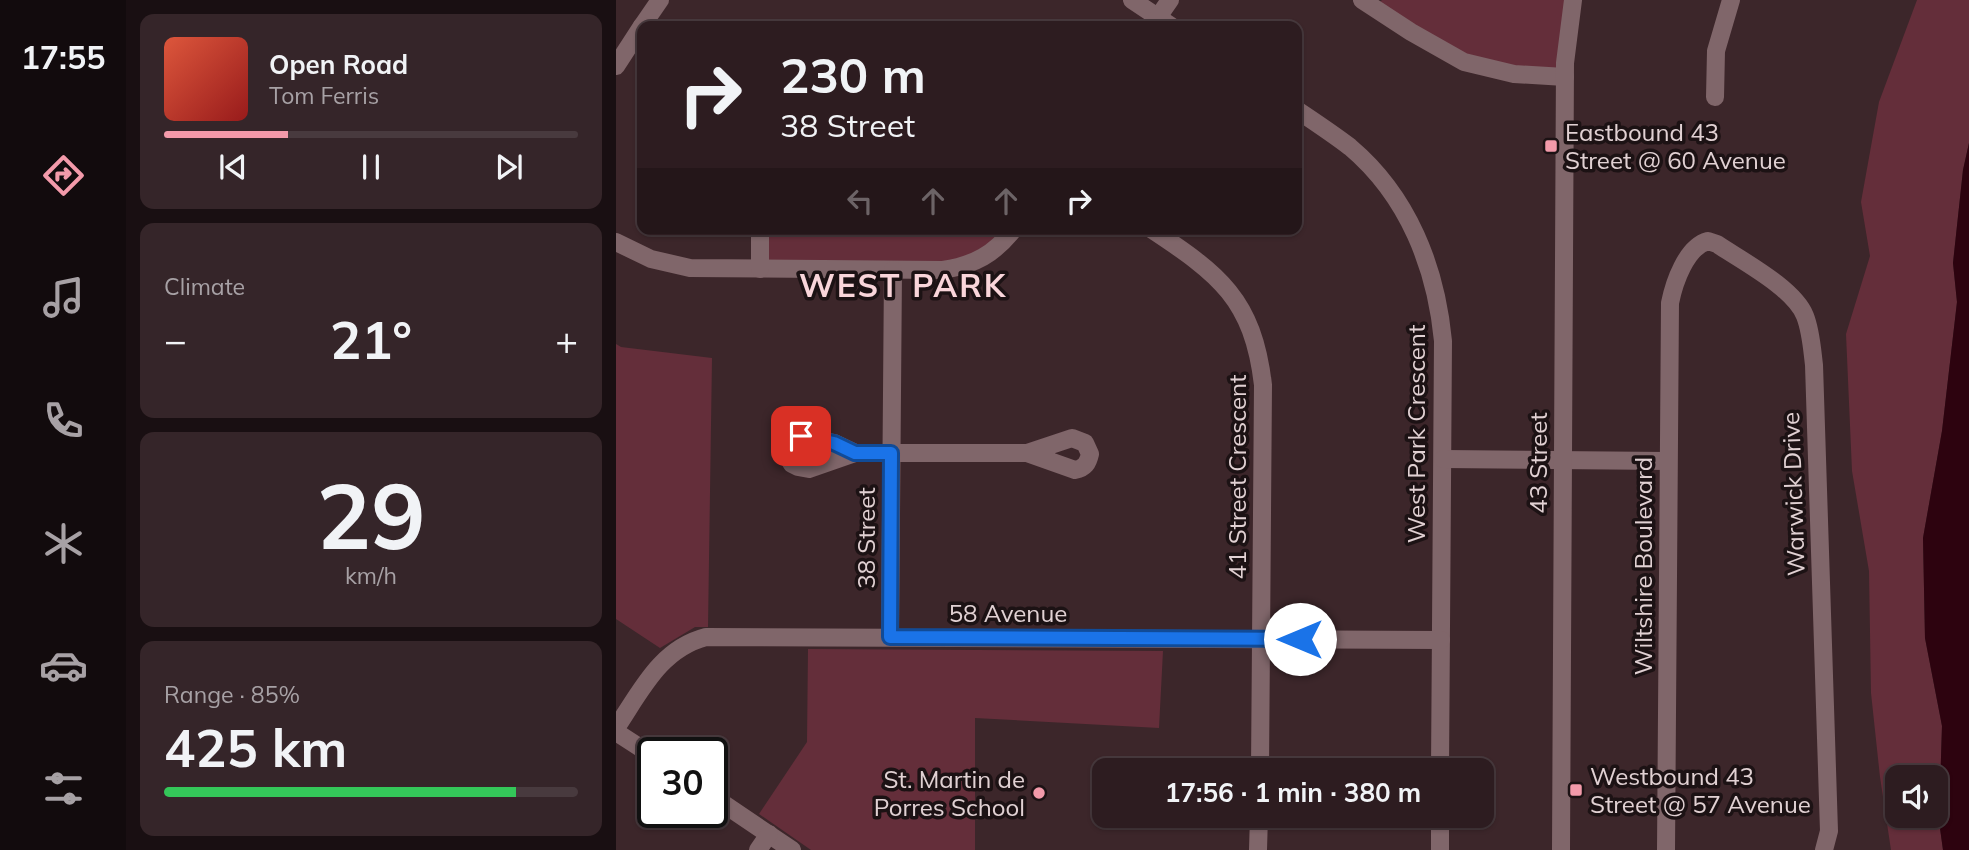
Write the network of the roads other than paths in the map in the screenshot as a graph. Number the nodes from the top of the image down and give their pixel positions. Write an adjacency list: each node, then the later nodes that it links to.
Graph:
1 (660, 0): 7 (street)
2 (1132, 0): 8 (street)
3 (1170, 0): 9 (street)
4 (1362, 0): 12 (street)
5 (1573, 0): 12 (street, 43 Street)
6 (1731, 0): 13 (street)
7 (645, 21)
8 (1158, 21)
9 (1162, 21)
10 (637, 34): 11 (street)
11 (616, 66)
12 (1565, 77): 26 (street, 43 Street)
13 (1715, 97)
14 (1302, 113): 25 (street, West Park Crescent)
15 (760, 235): 19 (street)
16 (1009, 235): 20 (street)
17 (1160, 235): 29 (street, 41 Street Crescent)
18 (616, 242): 19 (street)
19 (760, 269): 20 (street)
20 (893, 271): 23 (street, 38 Street)
21 (1675, 283): 27 (street, Wiltshire Boulevard); 45 (street, Warwick Drive)
22 (855, 453): 23 (street)
23 (891, 453): 24 (street); 28 (street, 38 Street)
24 (1027, 453)
25 (1443, 459): 26 (street); 30 (street, West Park Crescent)
26 (1563, 460): 27 (street); 43 (street, 43 Street)
27 (1668, 461): 44 (street, Wiltshire Boulevard)
28 (890, 637): 29 (street, 58 Avenue); 31 (street, 58 Avenue)
29 (1262, 639): 30 (street, 58 Avenue); 33 (street, 41 Street Crescent)
30 (1441, 640): 34 (street, West Park Crescent)
31 (616, 730): 32 (street)
32 (637, 745)
33 (1260, 758)
34 (1440, 758)
35 (728, 807): 38 (street)
36 (1259, 828): 41 (street)
37 (1440, 828): 42 (street)
38 (768, 834): 39 (street); 40 (street)
39 (758, 850)
40 (792, 850)
41 (1258, 850)
42 (1440, 850)
43 (1561, 850)
44 (1666, 850)
45 (1824, 850)

